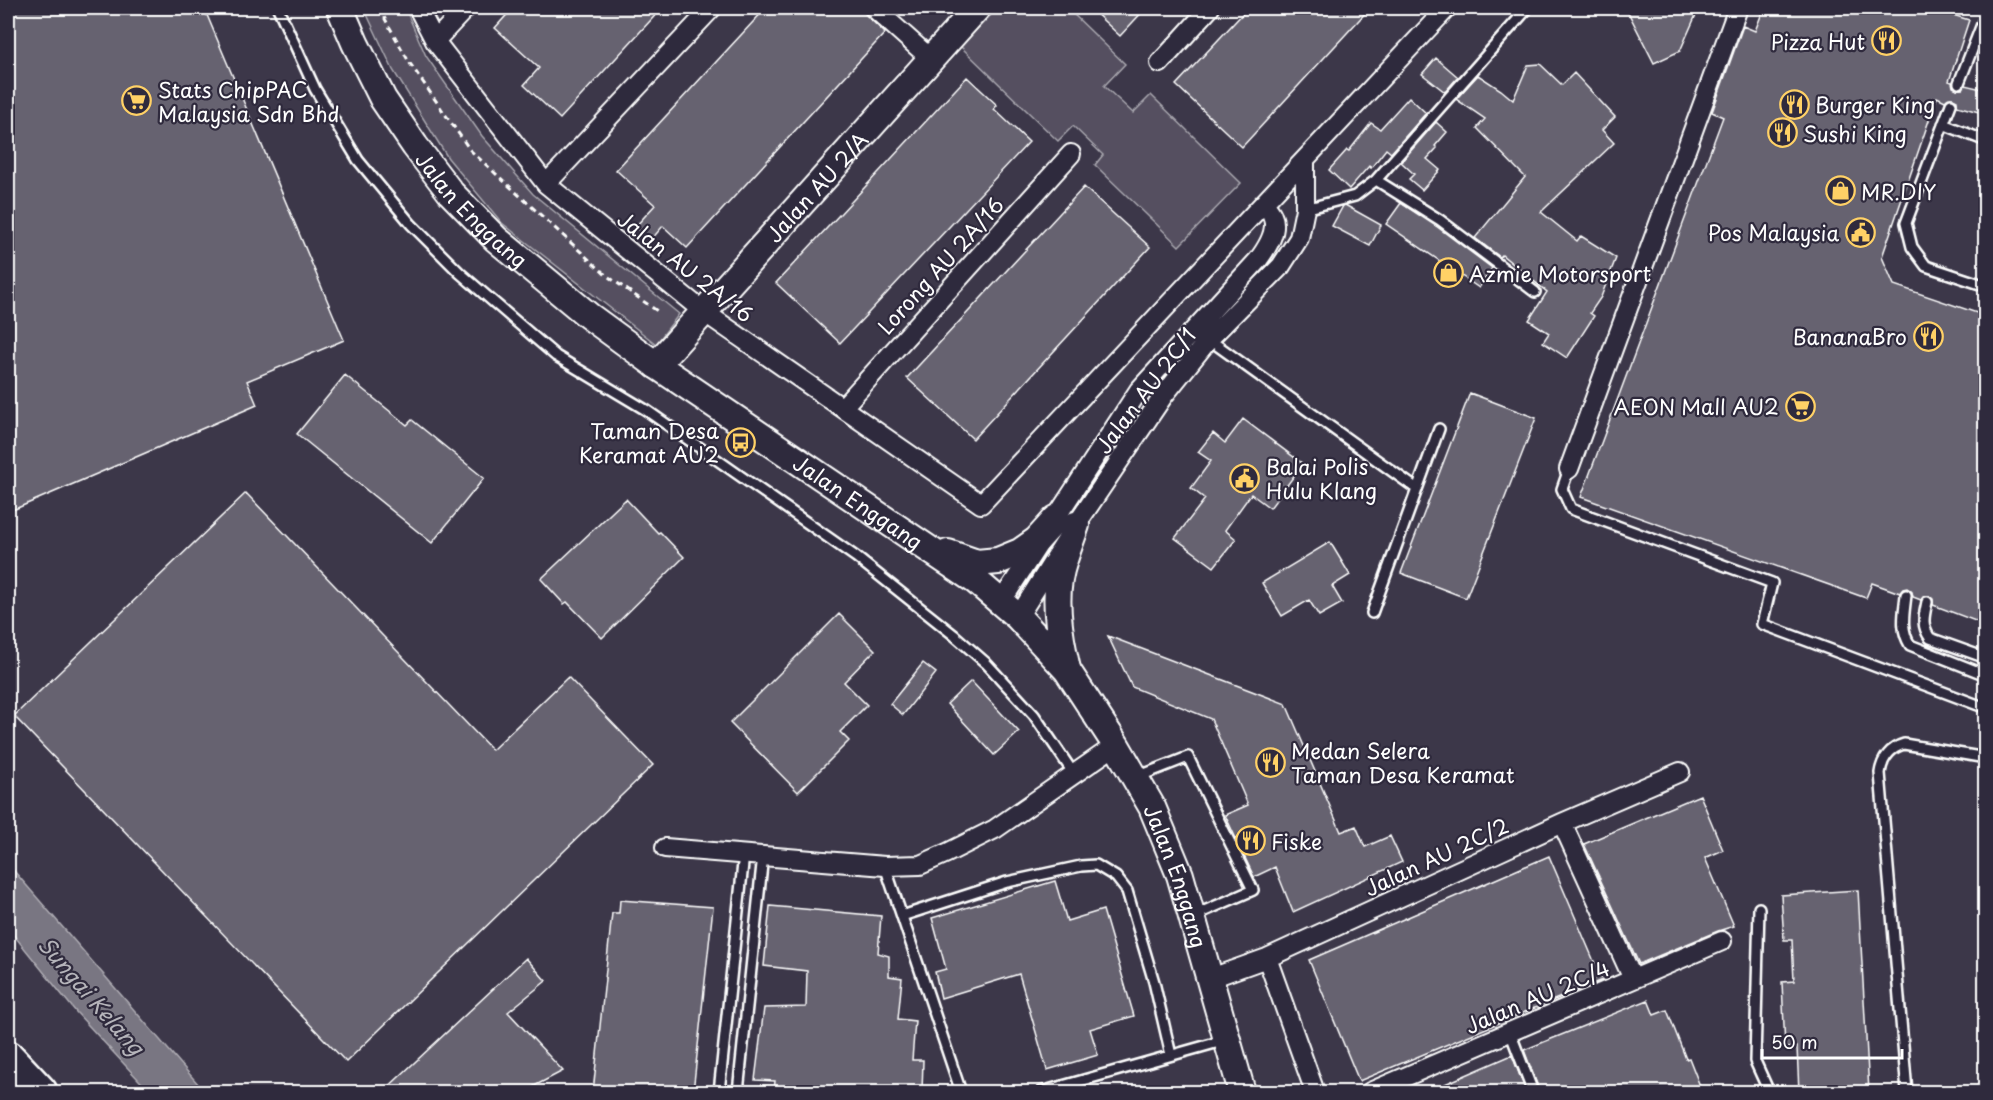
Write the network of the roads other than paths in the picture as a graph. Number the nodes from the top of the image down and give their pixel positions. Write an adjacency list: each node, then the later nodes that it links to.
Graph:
1 (278, 8): 49 (lane)
2 (340, 8): 30 (main road, Jalan Enggang)
3 (418, 8): 13 (street, Jalan AU 2A/16)
4 (466, 8): 13 (street)
5 (712, 8): 23 (street)
6 (874, 8): 14 (street)
7 (977, 8): 14 (main road, Jalan AU 2/A)
8 (1210, 8): 15 (street)
9 (1447, 8): 21 (street, Jalan AU 2C/1)
10 (1528, 8): 22 (lane)
11 (1738, 8): 33 (street)
12 (1986, 14): 16 (lane)
13 (435, 41): 23 (street, Jalan AU 2A/16)
14 (931, 59): 28 (main road, Jalan AU 2/A)
15 (1160, 63)
16 (1959, 83)
17 (1951, 104): 18 (lane)
18 (1943, 124): 19 (lane); 26 (lane)
19 (1985, 138)
20 (1071, 154): 31 (street, Lorong AU 2A/16)
21 (1305, 160): 24 (street, Jalan AU 2C/1); 25 (street, Jalan AU 2C/1)
22 (1376, 180): 25 (lane); 27 (lane)
23 (546, 184): 28 (street, Jalan AU 2A/16)
24 (1264, 203): 29 (street, Jalan AU 2C/1); 35 (street, Jalan AU 2C/1)
25 (1305, 209): 29 (street, Jalan AU 2C/1)
26 (1986, 286)
27 (1535, 292)
28 (704, 312): 30 (main road, Jalan AU 2/A); 31 (street, Jalan AU 2A/16)
29 (1202, 334): 34 (lane); 36 (street, Jalan AU 2C/1)
30 (656, 364): 37 (main road, Jalan Enggang)
31 (843, 407): 35 (street, Jalan AU 2A/16)
32 (1439, 429): 34 (lane)
33 (1569, 469): 45 (lane)
34 (1417, 489): 41 (lane)
35 (981, 504)
36 (1066, 522): 37 (main road); 40 (street, Jalan AU 2C/1); 43 (main road)
37 (916, 542): 40 (main road, Jalan Enggang)
38 (1906, 595): 44 (lane)
39 (1927, 602): 42 (lane)
40 (1009, 609): 43 (main road, Jalan Enggang)
41 (1372, 613)
42 (1986, 658)
43 (1067, 670): 46 (main road, Jalan Enggang)
44 (1986, 675)
45 (1986, 708)
46 (1116, 745): 49 (street); 50 (main road, Jalan Enggang)
47 (1986, 758): 77 (lane)
48 (1680, 772): 51 (street, Jalan AU 2C/2)
49 (1074, 774): 55 (street)
50 (1136, 778): 58 (main road, Jalan Enggang); 58 (lane)
51 (1562, 823): 60 (street, Jalan AU 2C/2); 62 (street)
52 (665, 848): 53 (street)
53 (744, 854): 54 (street); 68 (lane)
54 (763, 855): 55 (street); 69 (lane)
55 (885, 866): 57 (lane)
56 (1759, 908): 76 (lane)
57 (902, 916): 65 (lane); 70 (lane)
58 (1193, 916): 61 (main road, Jalan Enggang)
59 (1722, 941): 62 (street, Jalan AU 2C/4)
60 (1268, 958): 61 (street, Jalan AU 2C/2); 73 (street)
61 (1211, 978): 64 (main road, Jalan Enggang)
62 (1633, 979): 63 (street, Jalan AU 2C/4)
63 (1510, 1032): 74 (street, Jalan AU 2C/4); 75 (lane)
64 (1226, 1040): 65 (lane); 72 (main road, Jalan Enggang)
65 (1171, 1055): 71 (lane)
66 (8, 1058): 67 (highway)
67 (40, 1092)
68 (719, 1092)
69 (738, 1092)
70 (961, 1092)
71 (1041, 1092)
72 (1242, 1092)
73 (1315, 1092)
74 (1370, 1092)
75 (1533, 1092)
76 (1769, 1092)
77 (1906, 1092)

